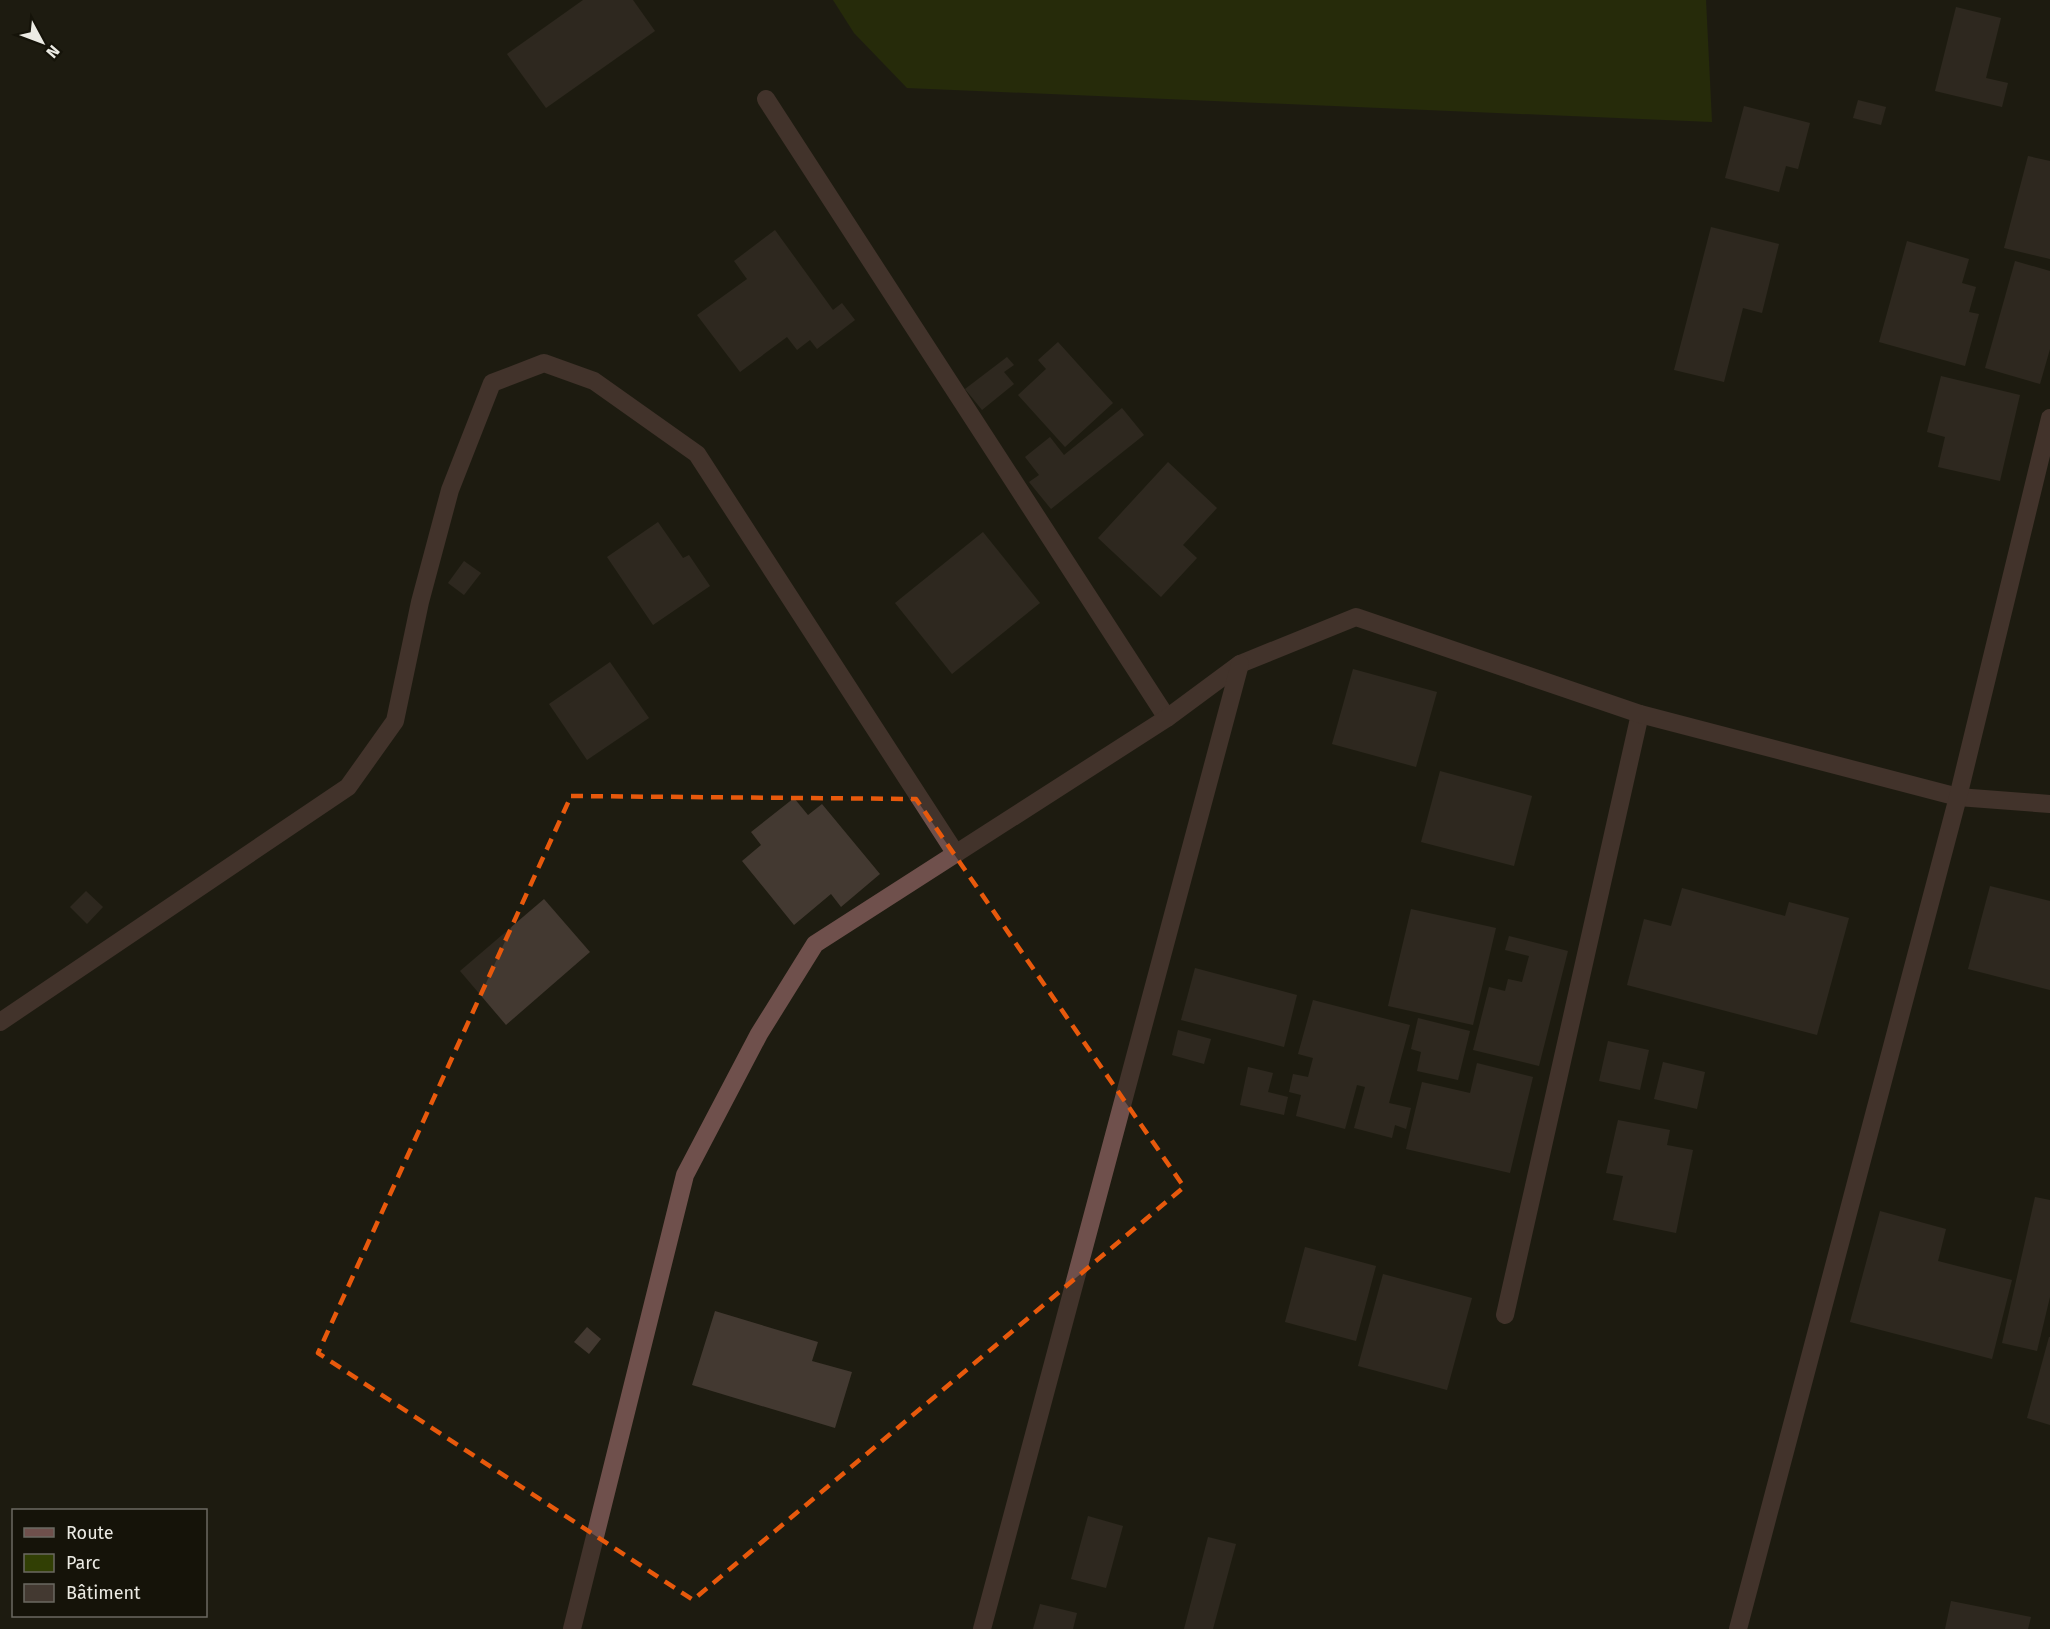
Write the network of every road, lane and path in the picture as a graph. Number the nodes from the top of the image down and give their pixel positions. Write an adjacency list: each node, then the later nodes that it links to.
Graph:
1 (766, 99): 5 (street)
2 (2050, 418): 6 (street)
3 (1240, 664): 4 (street); 5 (street); 12 (street)
4 (1640, 714): 6 (street); 10 (street)
5 (1167, 718): 8 (street)
6 (1958, 797): 7 (street); 13 (street)
7 (2050, 804)
8 (956, 854): 9 (street); 11 (street)
9 (0, 1022)
10 (1505, 1315)
11 (572, 1629)
12 (982, 1629)
13 (1738, 1629)

